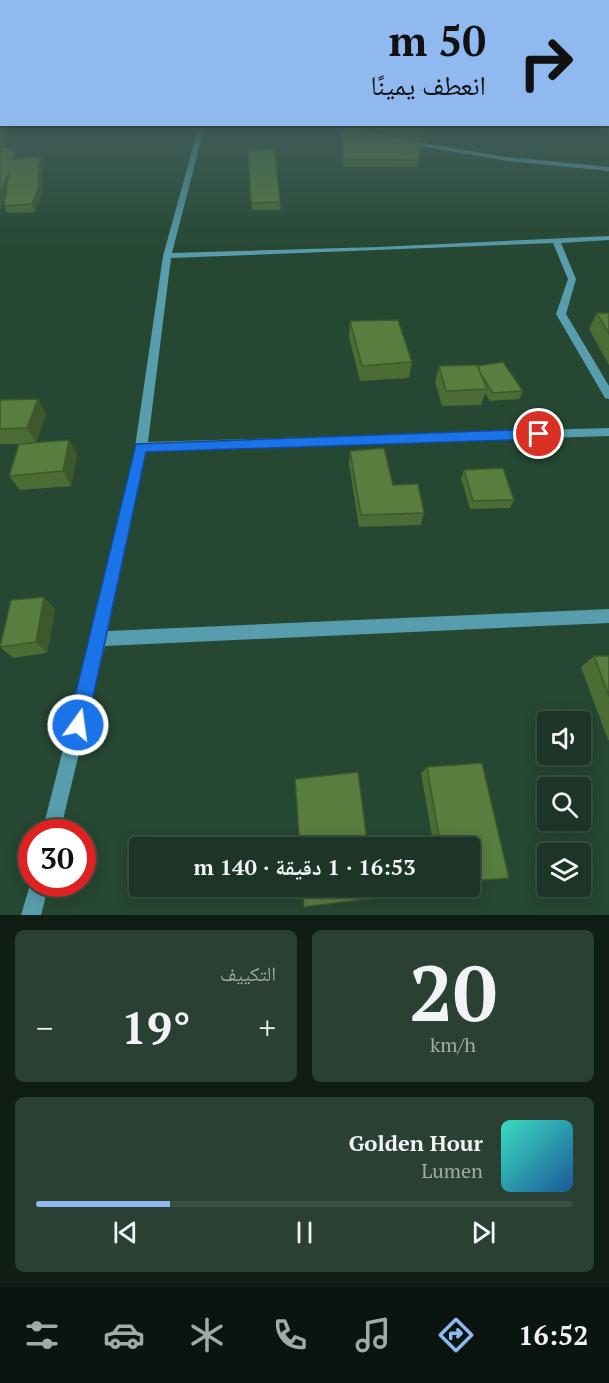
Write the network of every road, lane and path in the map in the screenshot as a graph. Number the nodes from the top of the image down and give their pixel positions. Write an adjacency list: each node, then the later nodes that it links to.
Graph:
1 (191, 168): 6 (street)
2 (590, 168): 3 (street)
3 (609, 169)
4 (609, 237): 5 (street)
5 (556, 241): 6 (street); 7 (street)
6 (167, 256): 9 (street)
7 (609, 395)
8 (609, 432): 9 (street)
9 (141, 447): 11 (street)
10 (609, 616): 11 (street)
11 (99, 639): 12 (street)
12 (54, 819)
13 (36, 897): 14 (street)
14 (31, 915)

